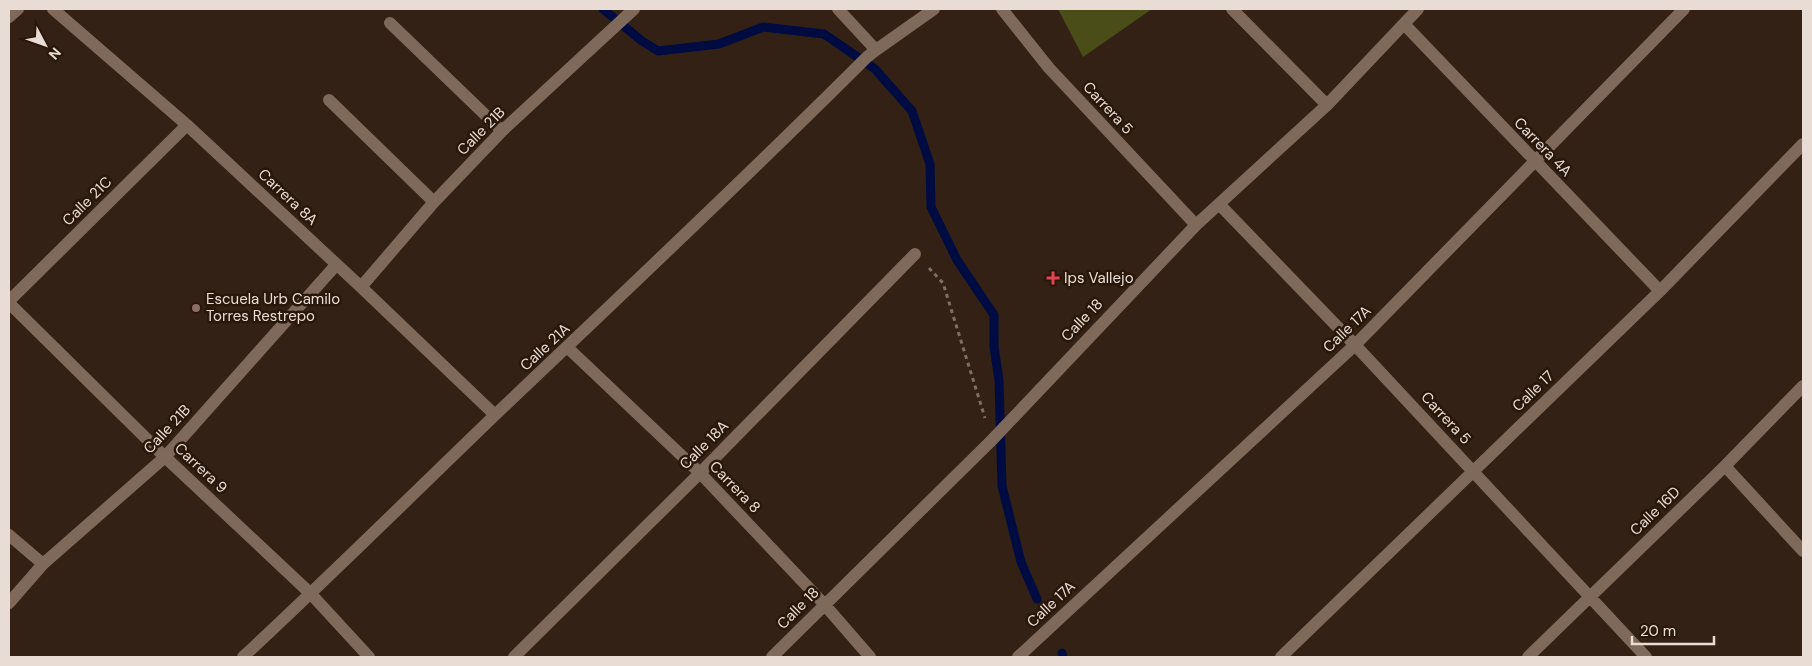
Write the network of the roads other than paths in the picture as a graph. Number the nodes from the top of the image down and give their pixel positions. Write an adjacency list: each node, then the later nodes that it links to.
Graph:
1 (18, 9): 10 (street)
2 (52, 9): 16 (street, Carrera 8A)
3 (838, 9): 13 (street)
4 (934, 9): 13 (street, Calle 21A)
5 (1002, 9): 22 (street, Carrera 5)
6 (1232, 9): 15 (street)
7 (1418, 9): 12 (street, Calle 18)
8 (1684, 9): 19 (street, Calle 17A)
9 (630, 12): 17 (street, Calle 21B)
10 (9, 17)
11 (390, 23): 17 (street)
12 (1404, 24): 15 (street, Calle 18); 19 (street, Carrera 4A)
13 (871, 53): 29 (street, Calle 21A)
14 (329, 100): 20 (street)
15 (1327, 104): 21 (street, Calle 18)
16 (187, 125): 24 (street, Carrera 8A); 27 (street, Calle 21C)
17 (502, 131): 20 (street, Calle 21B)
18 (1803, 144): 26 (street, Calle 17)
19 (1535, 162): 26 (street, Carrera 4A); 28 (street, Calle 17A)
20 (434, 202): 25 (street, Calle 21B)
21 (1219, 204): 22 (street, Calle 18); 28 (street, Carrera 5)
22 (1196, 225): 42 (street, Calle 18)
23 (915, 254): 35 (street, Calle 18A)
24 (336, 265): 25 (street, Carrera 8A); 32 (street, Calle 21B)
25 (361, 287): 31 (street, Carrera 8A)
26 (1660, 291): 34 (street, Calle 17)
27 (9, 302): 32 (street, Carrera 9)
28 (1355, 345): 34 (street, Carrera 5); 48 (street, Calle 17A)
29 (568, 348): 31 (street, Calle 21A); 35 (street, Carrera 8)
30 (1803, 386): 33 (street, Calle 16D)
31 (495, 415): 39 (street, Calle 21A)
32 (165, 457): 38 (street, Calle 21B); 39 (street, Carrera 9)
33 (1724, 466): 37 (street); 40 (street, Calle 16D)
34 (1473, 470): 40 (street, Carrera 5); 49 (street, Calle 17)
35 (700, 473): 42 (street, Carrera 8); 45 (street, Calle 18A)
36 (9, 536): 38 (street)
37 (1803, 551)
38 (43, 564): 41 (street, Calle 21B)
39 (311, 594): 43 (street, Calle 21A); 44 (street, Carrera 9)
40 (1591, 596): 50 (street, Calle 16D); 51 (street, Carrera 5)
41 (9, 603)
42 (824, 604): 46 (street, Calle 18); 47 (street, Carrera 8)
43 (243, 657)
44 (369, 657)
45 (514, 657)
46 (772, 657)
47 (870, 657)
48 (1018, 657)
49 (1282, 657)
50 (1528, 657)
51 (1646, 657)

